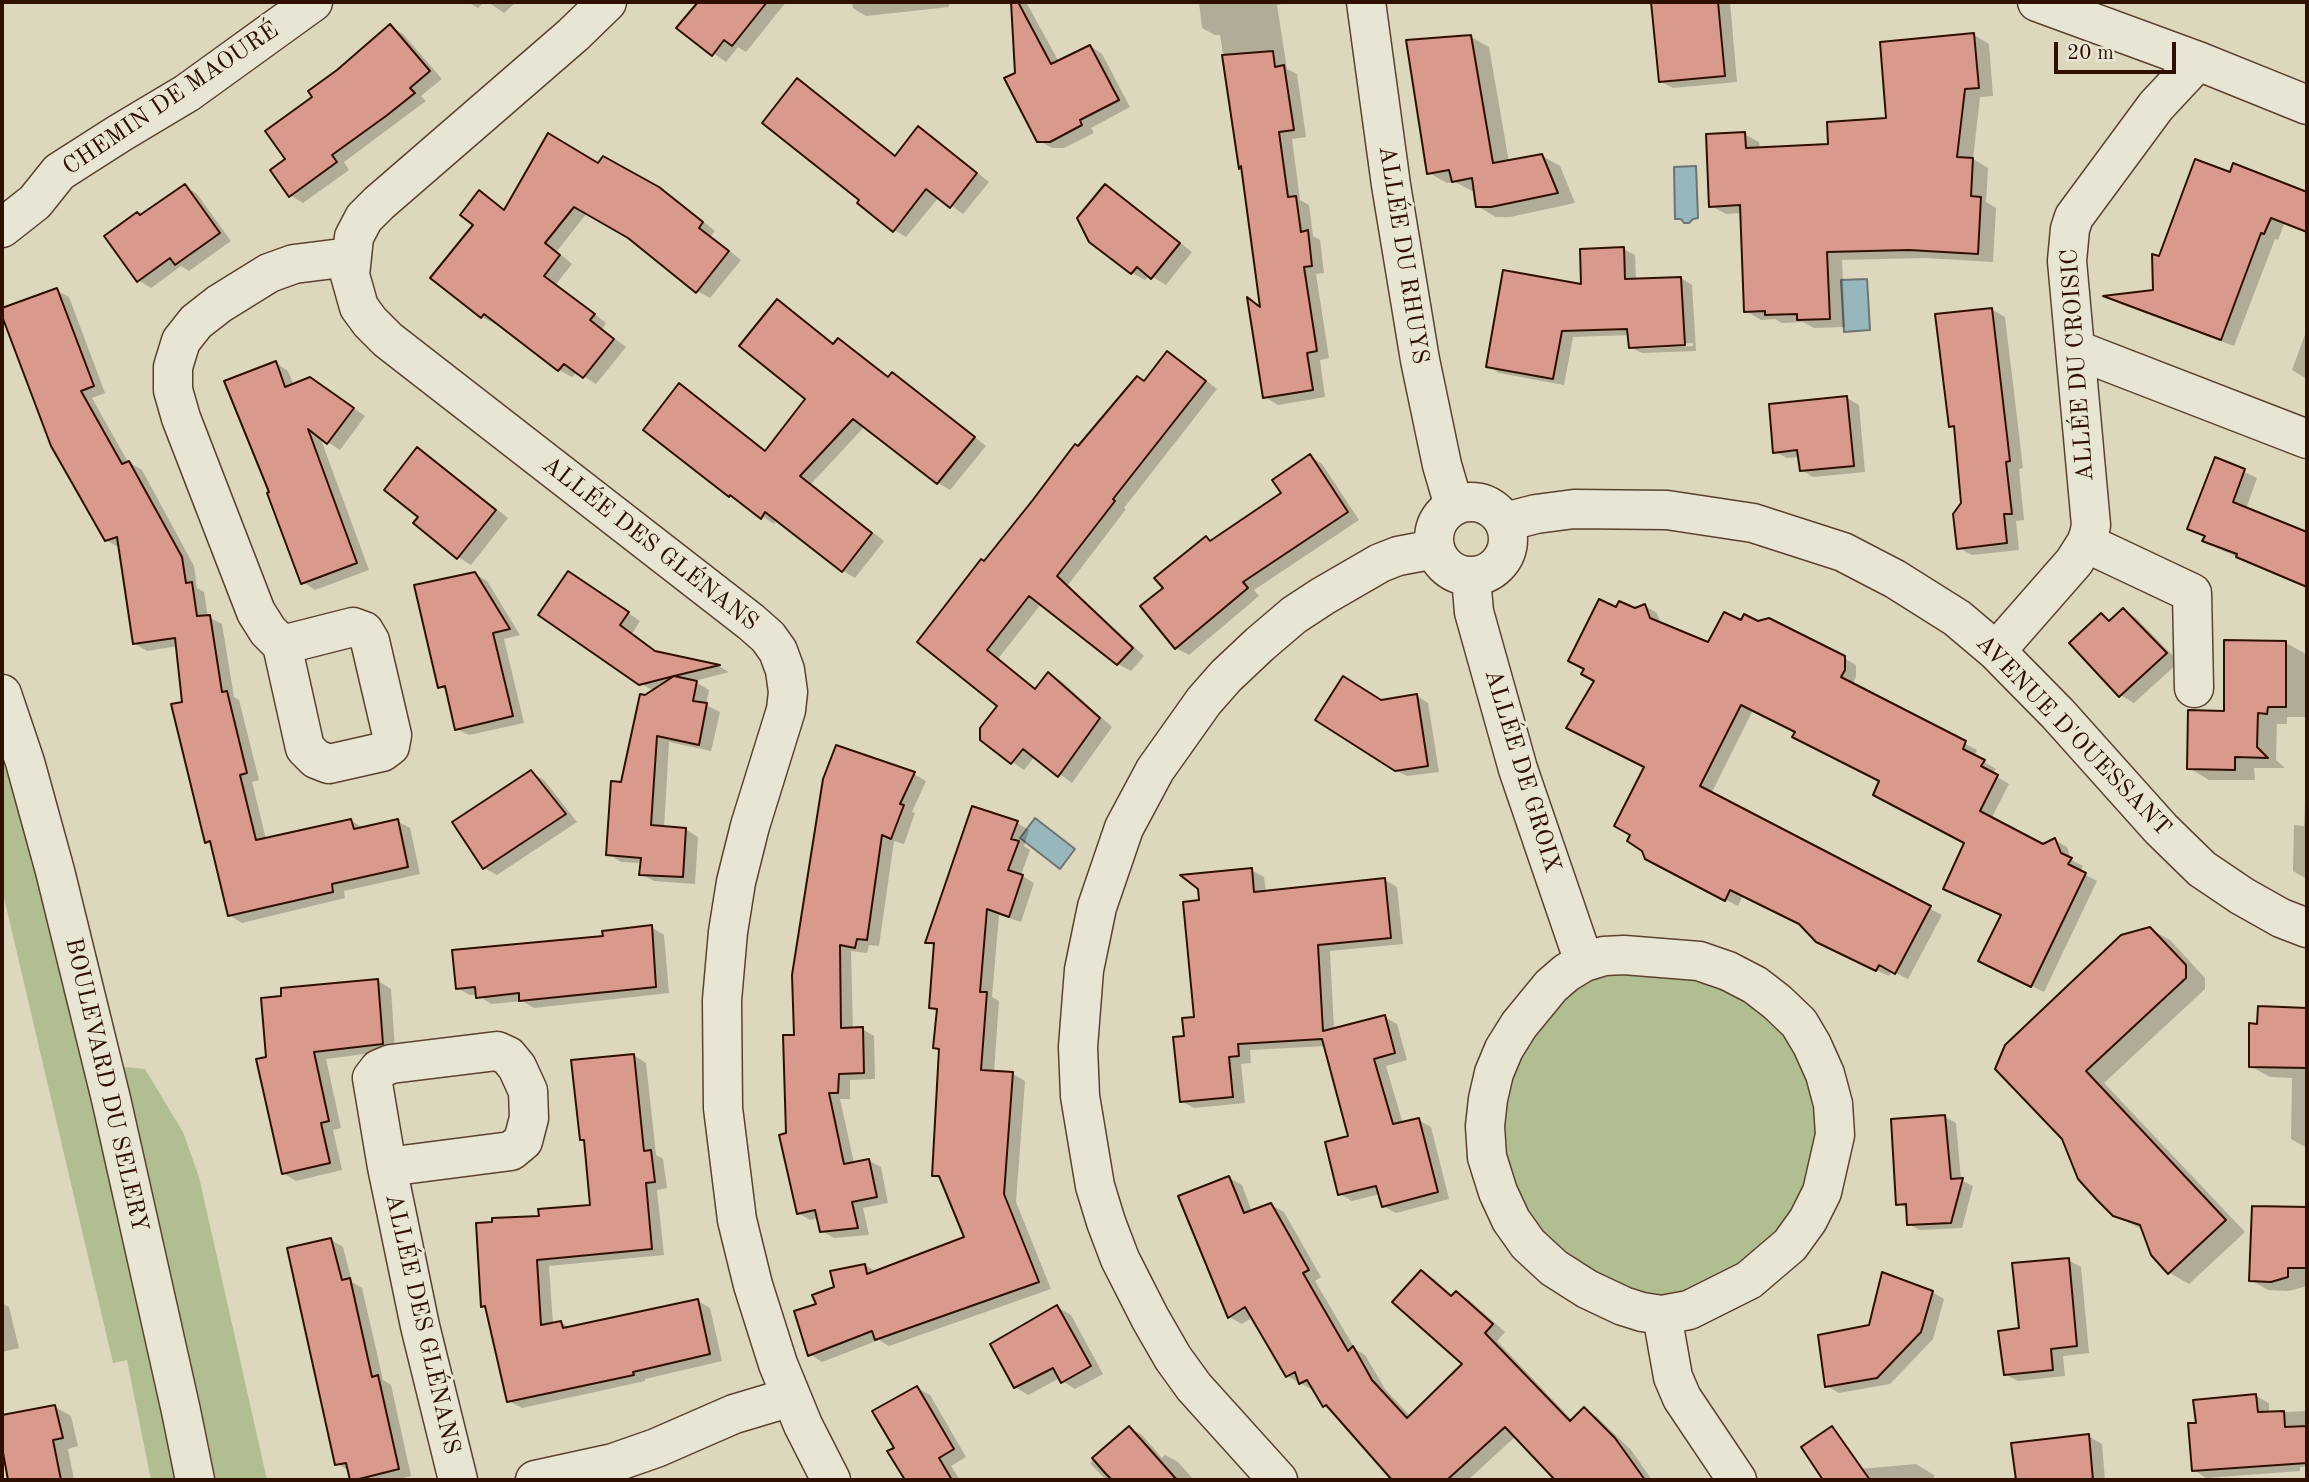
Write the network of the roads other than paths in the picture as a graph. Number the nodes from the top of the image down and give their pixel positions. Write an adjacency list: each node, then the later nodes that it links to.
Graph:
1 (313, 2): 7 (street, CHEMIN DE MAOURÉ)
2 (607, 2): 8 (street, ALLÉE DES GLÉNANS)
3 (1366, 2): 11 (street, ALLÉE DU RHUYS)
4 (2038, 2): 5 (street)
5 (2198, 61): 6 (street); 9 (street, ALLÉE DU CROISIC)
6 (2307, 106)
7 (2, 228)
8 (350, 257): 16 (street); 24 (street, ALLÉE DES GLÉNANS)
9 (2077, 350): 10 (street); 13 (street, ALLÉE DU CROISIC)
10 (2307, 439)
11 (1454, 506): 12 (street); 14 (street)
12 (1505, 522): 15 (street); 17 (street, AVENUE D'OUESSANT)
13 (2086, 543): 17 (street, ALLÉE DU CROISIC); 18 (street)
14 (1435, 549): 15 (street); 29 (street)
15 (1471, 578): 21 (street, ALLÉE DE GROIX)
16 (282, 645)
17 (1996, 651): 20 (street, AVENUE D'OUESSANT)
18 (2194, 688)
19 (2, 694): 25 (street, BOULEVARD DU SELERY)
20 (2307, 928)
21 (1584, 961): 23 (street); 23 (street)
22 (387, 1167): 26 (street, ALLÉE DES GLÉNANS)
23 (1662, 1315): 30 (street)
24 (791, 1397): 27 (street); 28 (street, ALLÉE DES GLÉNANS)
25 (194, 1480)
26 (458, 1480)
27 (535, 1480)
28 (831, 1480)
29 (1278, 1480)
30 (1737, 1480)

